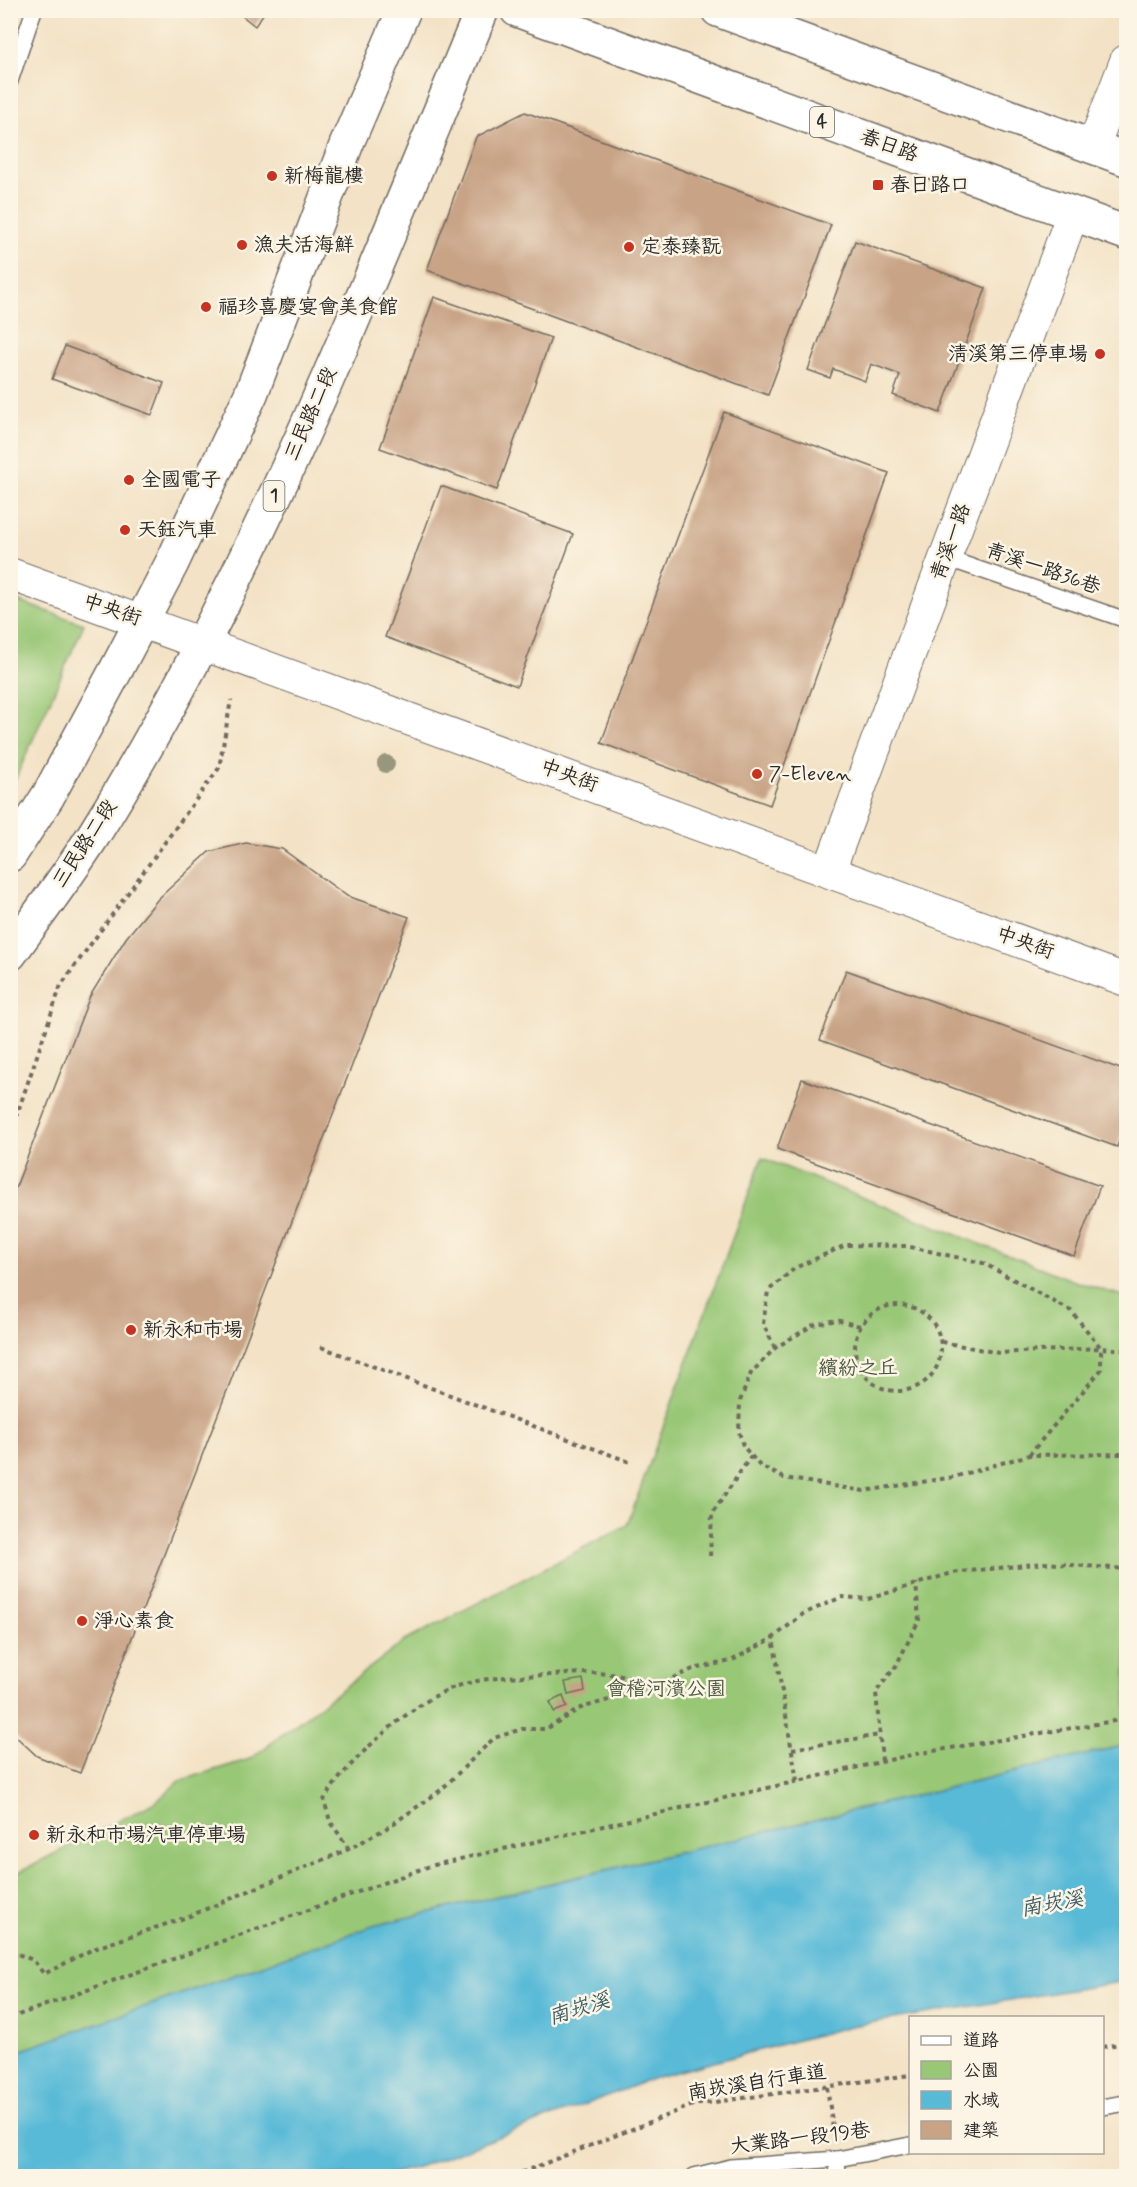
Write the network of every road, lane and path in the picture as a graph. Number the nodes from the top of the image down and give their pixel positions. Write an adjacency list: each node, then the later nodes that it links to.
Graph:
1 (34, 10): 7 (lane)
2 (404, 10): 14 (main road)
3 (482, 10): 16 (main road, 三民路二段 / 1)
4 (517, 10): 10 (main road, 春日路 / 4)
5 (718, 10): 8 (main road)
6 (1126, 61): 8 (street)
7 (10, 81)
8 (1093, 147): 9 (main road)
9 (1126, 159)
10 (1073, 213): 11 (main road, 春日路 / 4); 12 (street, 青溪一路)
11 (1126, 233)
12 (946, 558): 15 (lane, 青溪一路36巷); 19 (street, 青溪一路)
13 (10, 574): 14 (street, 中央街)
14 (142, 620): 16 (street, 中央街); 18 (main road)
15 (1126, 620)
16 (202, 641): 19 (street, 中央街); 20 (main road, 三民路二段 / 1)
17 (231, 700): 22 (path)
18 (10, 855)
19 (830, 871): 21 (street, 中央街)
20 (10, 954)
21 (1126, 980)
22 (10, 1135)
23 (860, 1326): 24 (path); 24 (path); 26 (path)
24 (942, 1342): 27 (path)
25 (321, 1347): 32 (path)
26 (775, 1348): 27 (path); 31 (path)
27 (1101, 1348): 28 (path); 30 (path)
28 (1126, 1350)
29 (1126, 1454): 30 (path)
30 (1029, 1455): 31 (path)
31 (751, 1456): 33 (path)
32 (630, 1462)
33 (710, 1556)
34 (1126, 1569): 35 (path)
35 (916, 1583): 36 (path); 39 (path)
36 (773, 1638): 37 (path); 40 (path)
37 (639, 1691): 43 (path); 43 (path)
38 (1126, 1719): 41 (path)
39 (880, 1735): 40 (path); 41 (path)
40 (792, 1749): 42 (path)
41 (882, 1761): 42 (path)
42 (797, 1781): 45 (path)
43 (349, 1849): 44 (path)
44 (10, 1951)
45 (10, 2018)
46 (1126, 2043): 47 (path)
47 (1104, 2047)
48 (909, 2074): 49 (path, 南崁溪自行車道)
49 (827, 2087): 53 (path); 54 (path, 南崁溪自行車道)
50 (1126, 2103): 51 (lane)
51 (1104, 2108)
52 (909, 2145): 53 (lane, 大業路一段19巷)
53 (837, 2159): 55 (lane, 大業路一段19巷); 56 (lane)
54 (513, 2176)
55 (694, 2176)
56 (838, 2176)

